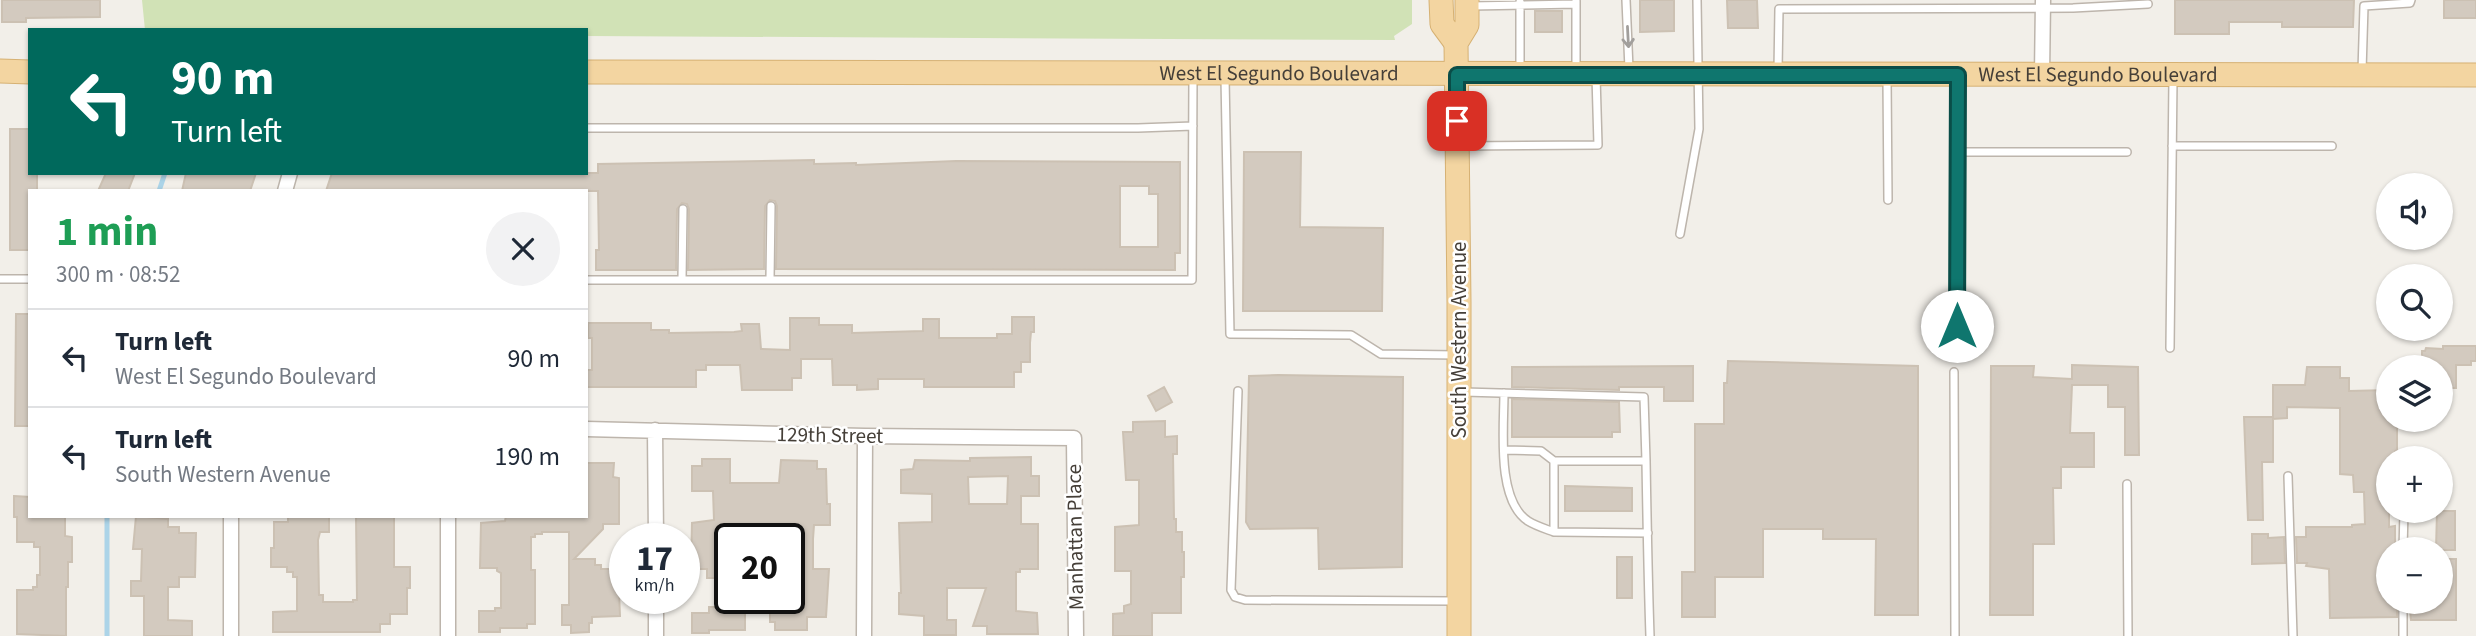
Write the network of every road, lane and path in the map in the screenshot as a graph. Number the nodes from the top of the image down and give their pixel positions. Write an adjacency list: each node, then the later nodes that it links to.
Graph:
1 (1441, 0): 10 (main road, South Western Avenue)
2 (1626, 0): 19 (lane, one-way to 19)
3 (1697, 0): 20 (lane)
4 (2411, 0): 26 (lane)
5 (1520, 2): 6 (lane); 7 (lane); 17 (lane)
6 (1576, 2): 18 (lane)
7 (1467, 3): 10 (main road, South Western Avenue)
8 (2043, 3): 9 (lane); 21 (lane); 24 (street)
9 (2148, 4)
10 (1456, 43): 16 (main road, South Western Avenue)
11 (0, 71): 12 (main road)
12 (28, 72)
13 (588, 72): 14 (main road, West El Segundo Boulevard)
14 (1194, 73): 15 (main road, West El Segundo Boulevard); 28 (lane)
15 (1225, 74): 16 (main road, West El Segundo Boulevard); 46 (lane)
16 (1457, 75): 17 (main road, West El Segundo Boulevard); 30 (main road, South Western Avenue)
17 (1520, 75): 18 (main road, West El Segundo Boulevard)
18 (1586, 75): 19 (main road, West El Segundo Boulevard); 30 (lane)
19 (1630, 75): 20 (main road, West El Segundo Boulevard)
20 (1698, 75): 21 (main road, West El Segundo Boulevard); 38 (lane)
21 (1778, 75): 22 (main road, West El Segundo Boulevard)
22 (1887, 75): 23 (main road, West El Segundo Boulevard); 35 (lane)
23 (1958, 75): 24 (main road, West El Segundo Boulevard); 33 (lane)
24 (2042, 75): 25 (main road, West El Segundo Boulevard)
25 (2173, 75): 26 (main road, West El Segundo Boulevard); 31 (lane)
26 (2362, 75): 27 (main road, West El Segundo Boulevard)
27 (2476, 75)
28 (1193, 126): 29 (lane); 43 (lane)
29 (588, 128)
30 (1456, 146): 46 (main road, South Western Avenue)
31 (2172, 146): 32 (lane); 44 (lane)
32 (2332, 146)
33 (1958, 152): 34 (lane); 45 (lane)
34 (2127, 152)
35 (1888, 200)
36 (771, 206): 43 (lane)
37 (683, 209): 42 (lane)
38 (1680, 234)
39 (0, 279): 40 (lane)
40 (28, 279)
41 (588, 279): 42 (lane)
42 (682, 279): 43 (lane)
43 (770, 279)
44 (2170, 348)
45 (1957, 353)
46 (1459, 355): 49 (main road, South Western Avenue)
47 (1954, 372): 75 (lane)
48 (1238, 391): 65 (lane)
49 (1459, 392): 50 (lane); 65 (main road, South Western Avenue)
50 (1504, 393): 55 (lane); 57 (lane)
51 (588, 429): 52 (street, 129th Street)
52 (655, 429): 53 (street, 129th Street); 62 (street)
53 (865, 436): 54 (street, 129th Street); 71 (street)
54 (1074, 438): 72 (street, Manhattan Place)
55 (1504, 450): 56 (lane); 63 (lane)
56 (1554, 461): 57 (lane); 63 (lane)
57 (1646, 461): 64 (lane)
58 (2288, 476): 77 (lane)
59 (2127, 484): 76 (lane)
60 (231, 518): 68 (street)
61 (448, 518): 69 (street)
62 (656, 523)
63 (1554, 533): 64 (lane)
64 (1648, 533): 74 (lane)
65 (1459, 601): 73 (main road, South Western Avenue)
66 (656, 614): 70 (street)
67 (2403, 614): 78 (lane)
68 (231, 636)
69 (448, 636)
70 (656, 636)
71 (864, 636)
72 (1076, 636)
73 (1459, 636)
74 (1650, 636)
75 (1955, 636)
76 (2128, 636)
77 (2292, 636)
78 (2403, 636)

